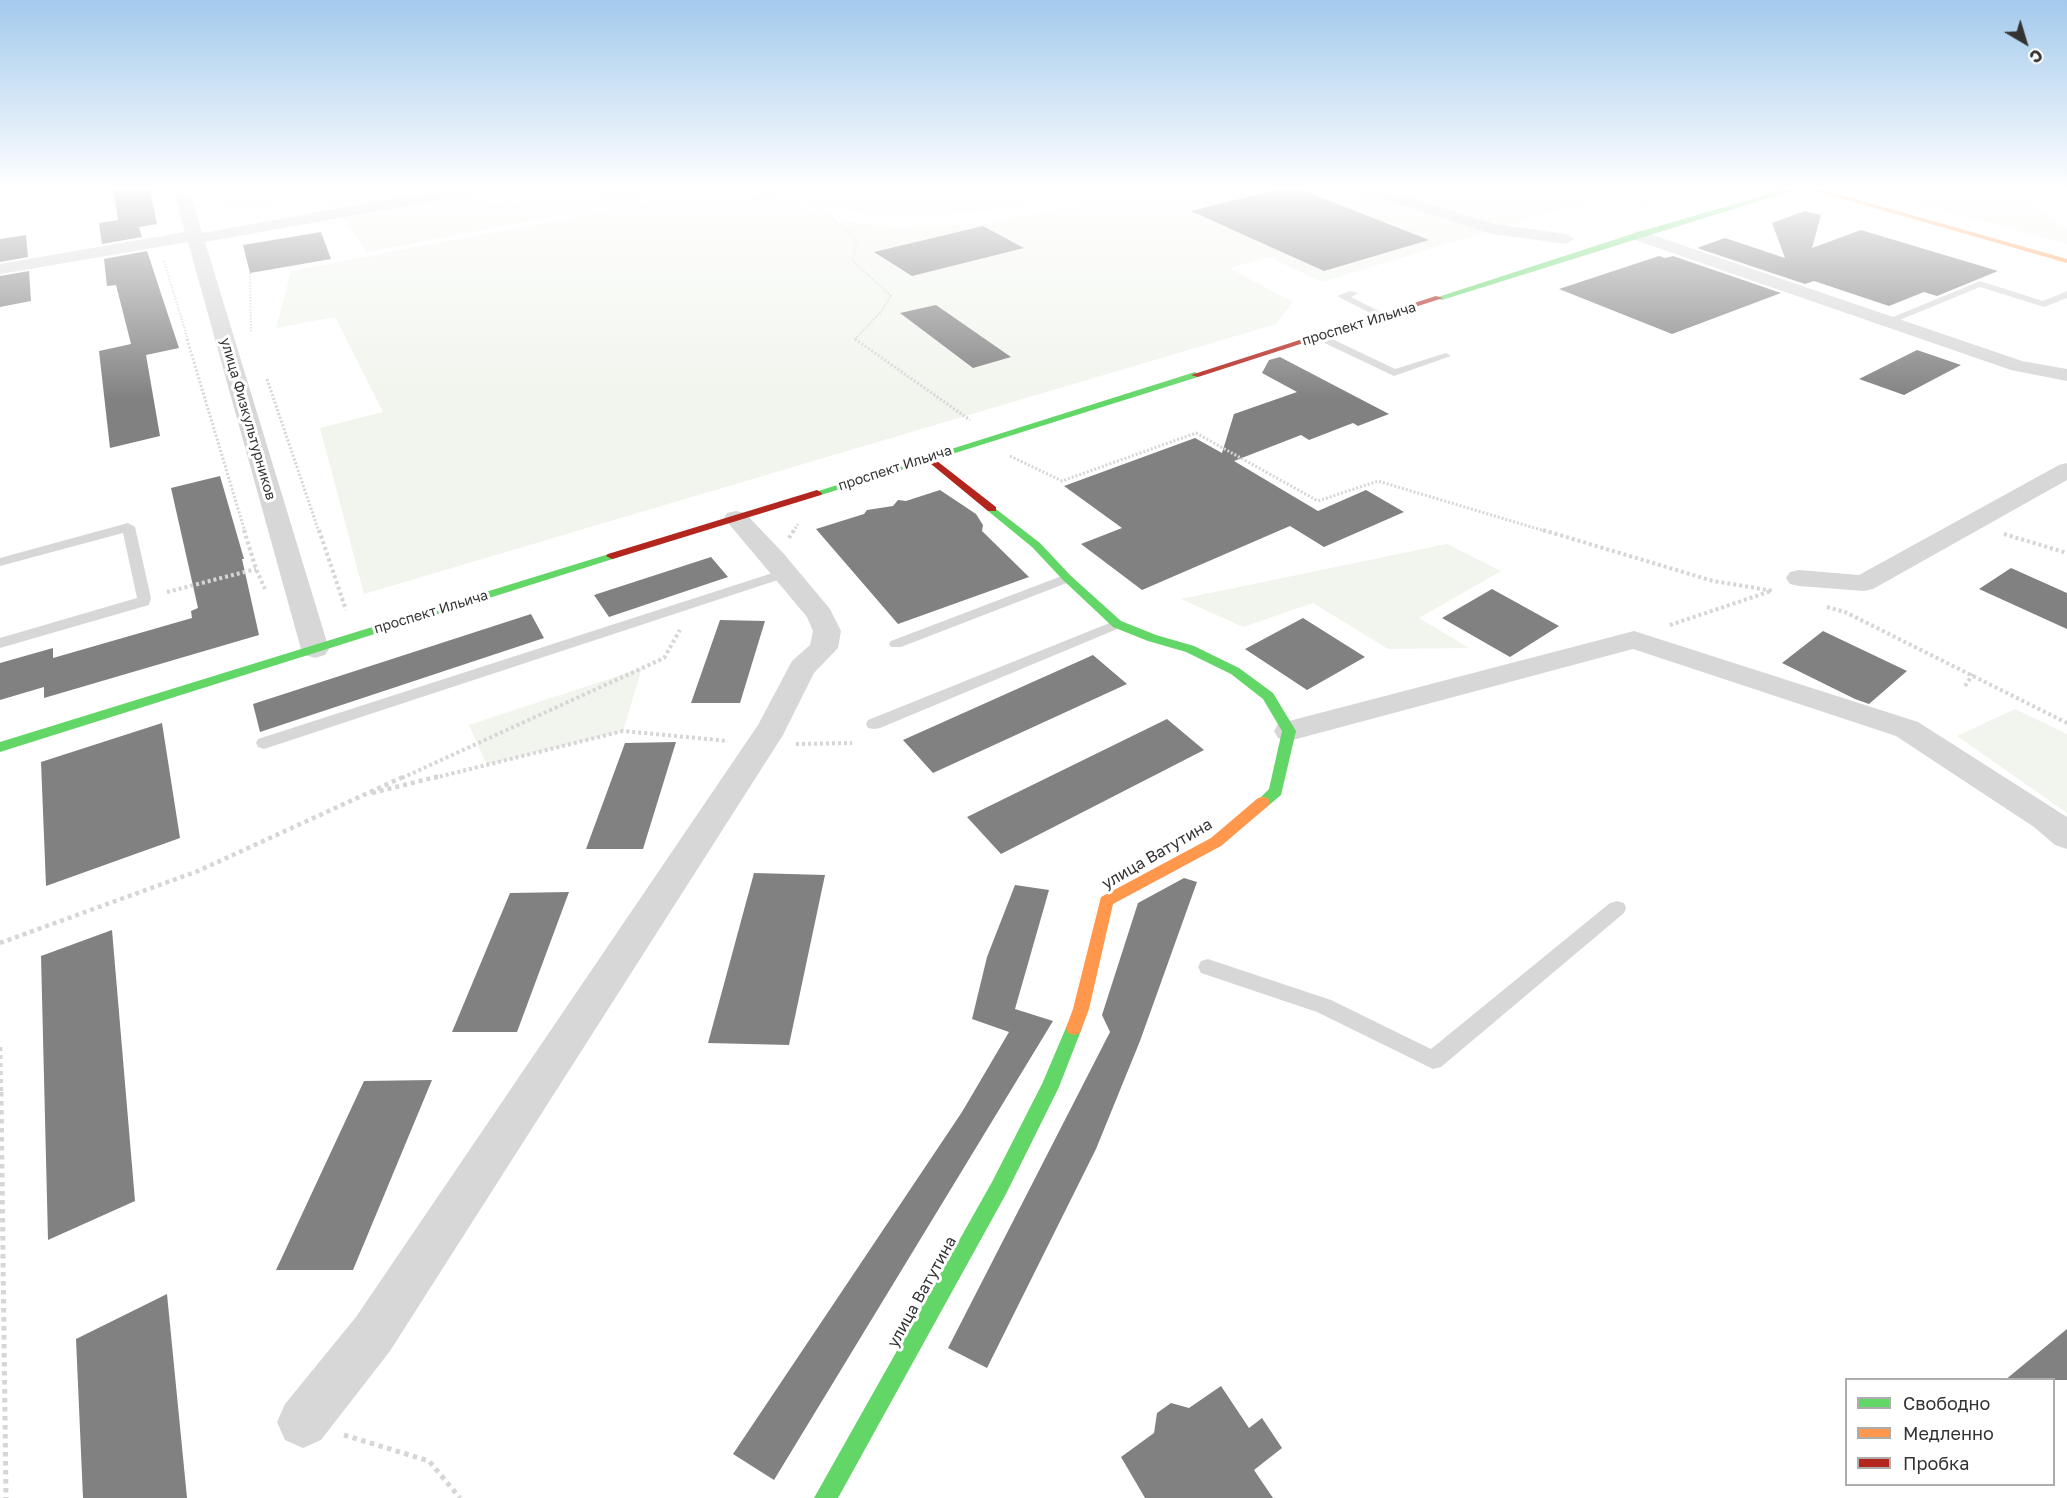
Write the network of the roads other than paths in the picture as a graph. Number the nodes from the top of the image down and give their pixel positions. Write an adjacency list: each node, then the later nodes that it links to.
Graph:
1 (55, 260): 5 (street)
2 (202, 260): 23 (street, улица Физкультурников)
3 (1560, 260): 8 (main road, проспект Ильича)
4 (1709, 260): 9 (street)
5 (0, 269)
6 (1353, 293): 8 (lane)
7 (2067, 294): 9 (lane)
8 (1384, 316): 10 (main road, проспект Ильича)
9 (1886, 322): 12 (street)
10 (1318, 336): 11 (lane); 13 (main road, проспект Ильича)
11 (1446, 356)
12 (2067, 375)
13 (927, 457): 15 (main road, проспект Ильича); 18 (main road)
14 (2067, 470): 19 (street)
15 (736, 518): 17 (street); 23 (main road, проспект Ильича)
16 (0, 562): 21 (lane)
17 (780, 566): 26 (lane); 31 (street)
18 (1068, 578): 20 (main road); 22 (lane)
19 (1791, 586)
20 (1118, 624): 24 (lane); 25 (main road)
21 (0, 643)
22 (896, 644)
23 (315, 649): 27 (main road, проспект Ильича)
24 (874, 724)
25 (1289, 731): 28 (street); 32 (main road, улица Ватутина)
26 (264, 743)
27 (0, 747)
28 (2067, 836)
29 (1617, 908): 30 (lane)
30 (1209, 967)
31 (303, 1422)
32 (825, 1498)

